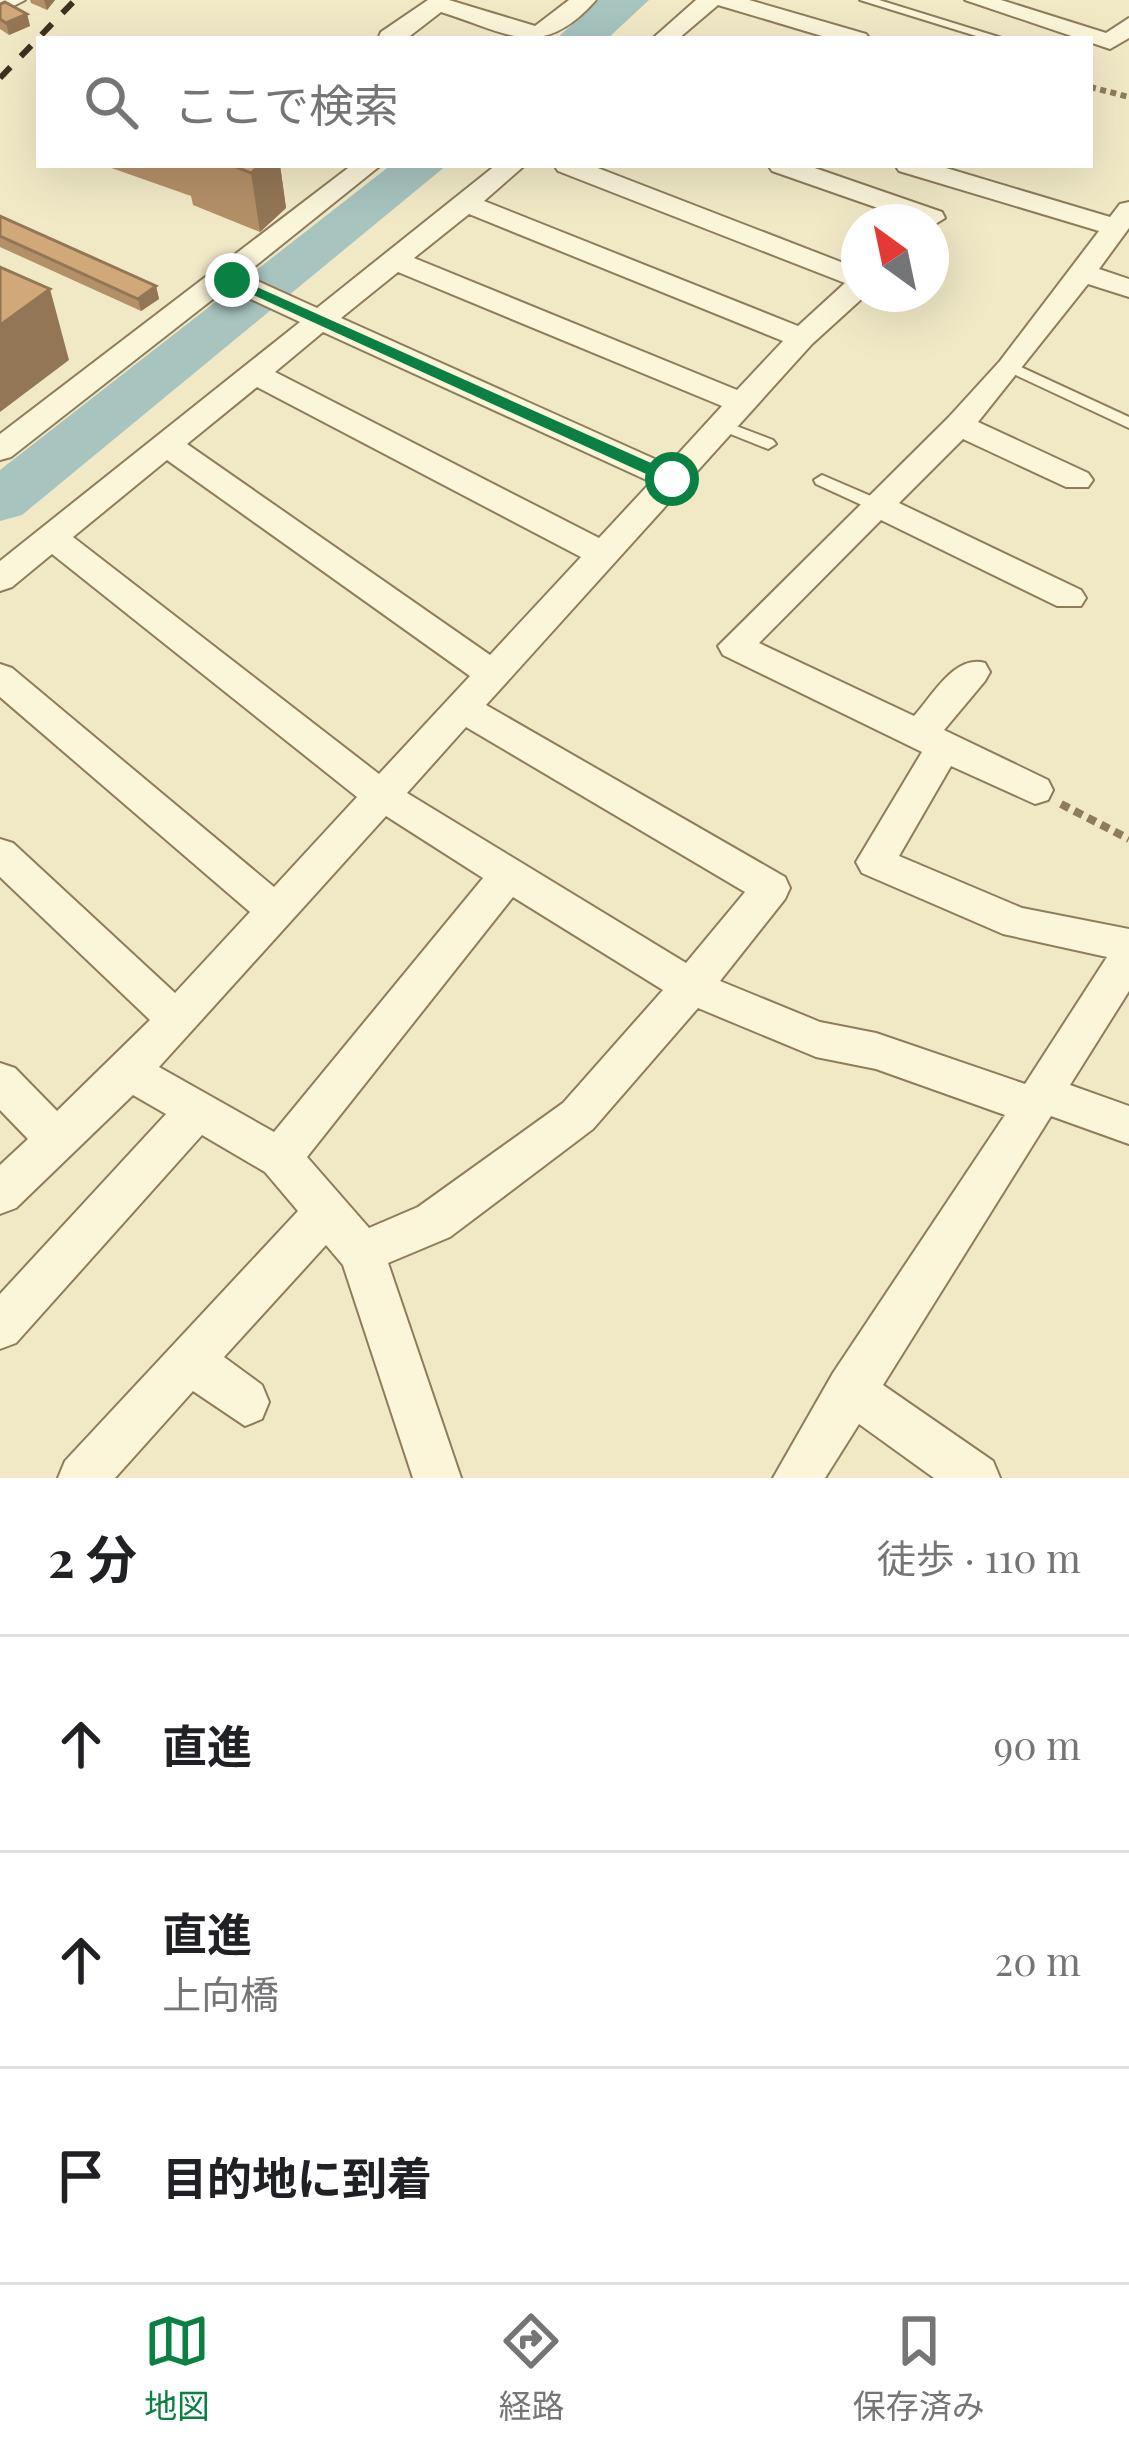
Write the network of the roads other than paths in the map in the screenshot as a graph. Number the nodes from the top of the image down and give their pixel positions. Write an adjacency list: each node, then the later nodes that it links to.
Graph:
1 (13, 0): 7 (street)
2 (584, 0): 11 (street)
3 (710, 0): 12 (street)
4 (724, 0): 13 (street)
5 (866, 0): 14 (lane)
6 (977, 0): 15 (street)
7 (0, 6)
8 (1129, 25): 16 (street)
9 (390, 36): 10 (street)
10 (534, 36)
11 (538, 36)
12 (672, 36)
13 (848, 36)
14 (990, 36)
15 (1091, 36)
16 (1093, 37)
17 (364, 168): 31 (street)
18 (508, 168): 24 (street)
19 (574, 168): 30 (street)
20 (789, 168): 25 (street)
21 (917, 168): 23 (street)
22 (991, 168): 23 (street)
23 (970, 185): 26 (street); 27 (street)
24 (466, 203): 28 (street); 35 (street)
25 (887, 204)
26 (948, 204)
27 (1122, 219): 29 (street)
28 (394, 260): 34 (street); 38 (street)
29 (1082, 272): 32 (street); 36 (street)
30 (841, 275)
31 (228, 278): 34 (street); 43 (street)
32 (1129, 289)
33 (841, 300): 35 (street)
34 (315, 314): 37 (street); 44 (street)
35 (802, 338): 38 (street)
36 (1010, 367): 39 (lane); 40 (street)
37 (254, 373): 41 (street); 49 (street)
38 (733, 415): 42 (lane); 44 (street)
39 (1129, 423)
40 (959, 424): 46 (street); 47 (street)
41 (164, 442): 48 (street); 53 (street)
42 (768, 444)
43 (0, 450)
44 (672, 479): 49 (street)
45 (822, 480): 47 (lane)
46 (1077, 480)
47 (881, 507): 51 (street); 56 (street)
48 (52, 537): 50 (street); 58 (street)
49 (602, 554): 53 (street)
50 (0, 579)
51 (1069, 598)
52 (973, 672): 56 (street)
53 (491, 674): 55 (street)
54 (0, 677): 61 (street)
55 (460, 707): 58 (street); 64 (street)
56 (931, 742): 57 (street); 62 (street)
57 (1035, 790)
58 (379, 794): 60 (street); 61 (street)
59 (0, 854): 65 (street)
60 (508, 874): 64 (street); 72 (street)
61 (274, 910): 65 (street)
62 (1129, 945)
63 (1129, 957): 68 (street)
64 (692, 987): 68 (street); 75 (street)
65 (176, 1019): 66 (street)
66 (129, 1071): 69 (street); 71 (street)
67 (0, 1082): 71 (street)
68 (1039, 1101): 70 (street); 78 (street)
69 (197, 1111): 72 (street); 76 (street)
70 (1129, 1125)
71 (57, 1141): 73 (street)
72 (280, 1158): 74 (street)
73 (0, 1194)
74 (327, 1212): 75 (street); 77 (street)
75 (362, 1253): 81 (street)
76 (0, 1327)
77 (190, 1360): 79 (street); 80 (street)
78 (850, 1390): 82 (street); 83 (street)
79 (245, 1402)
80 (82, 1478)
81 (437, 1478)
82 (797, 1478)
83 (976, 1478)

